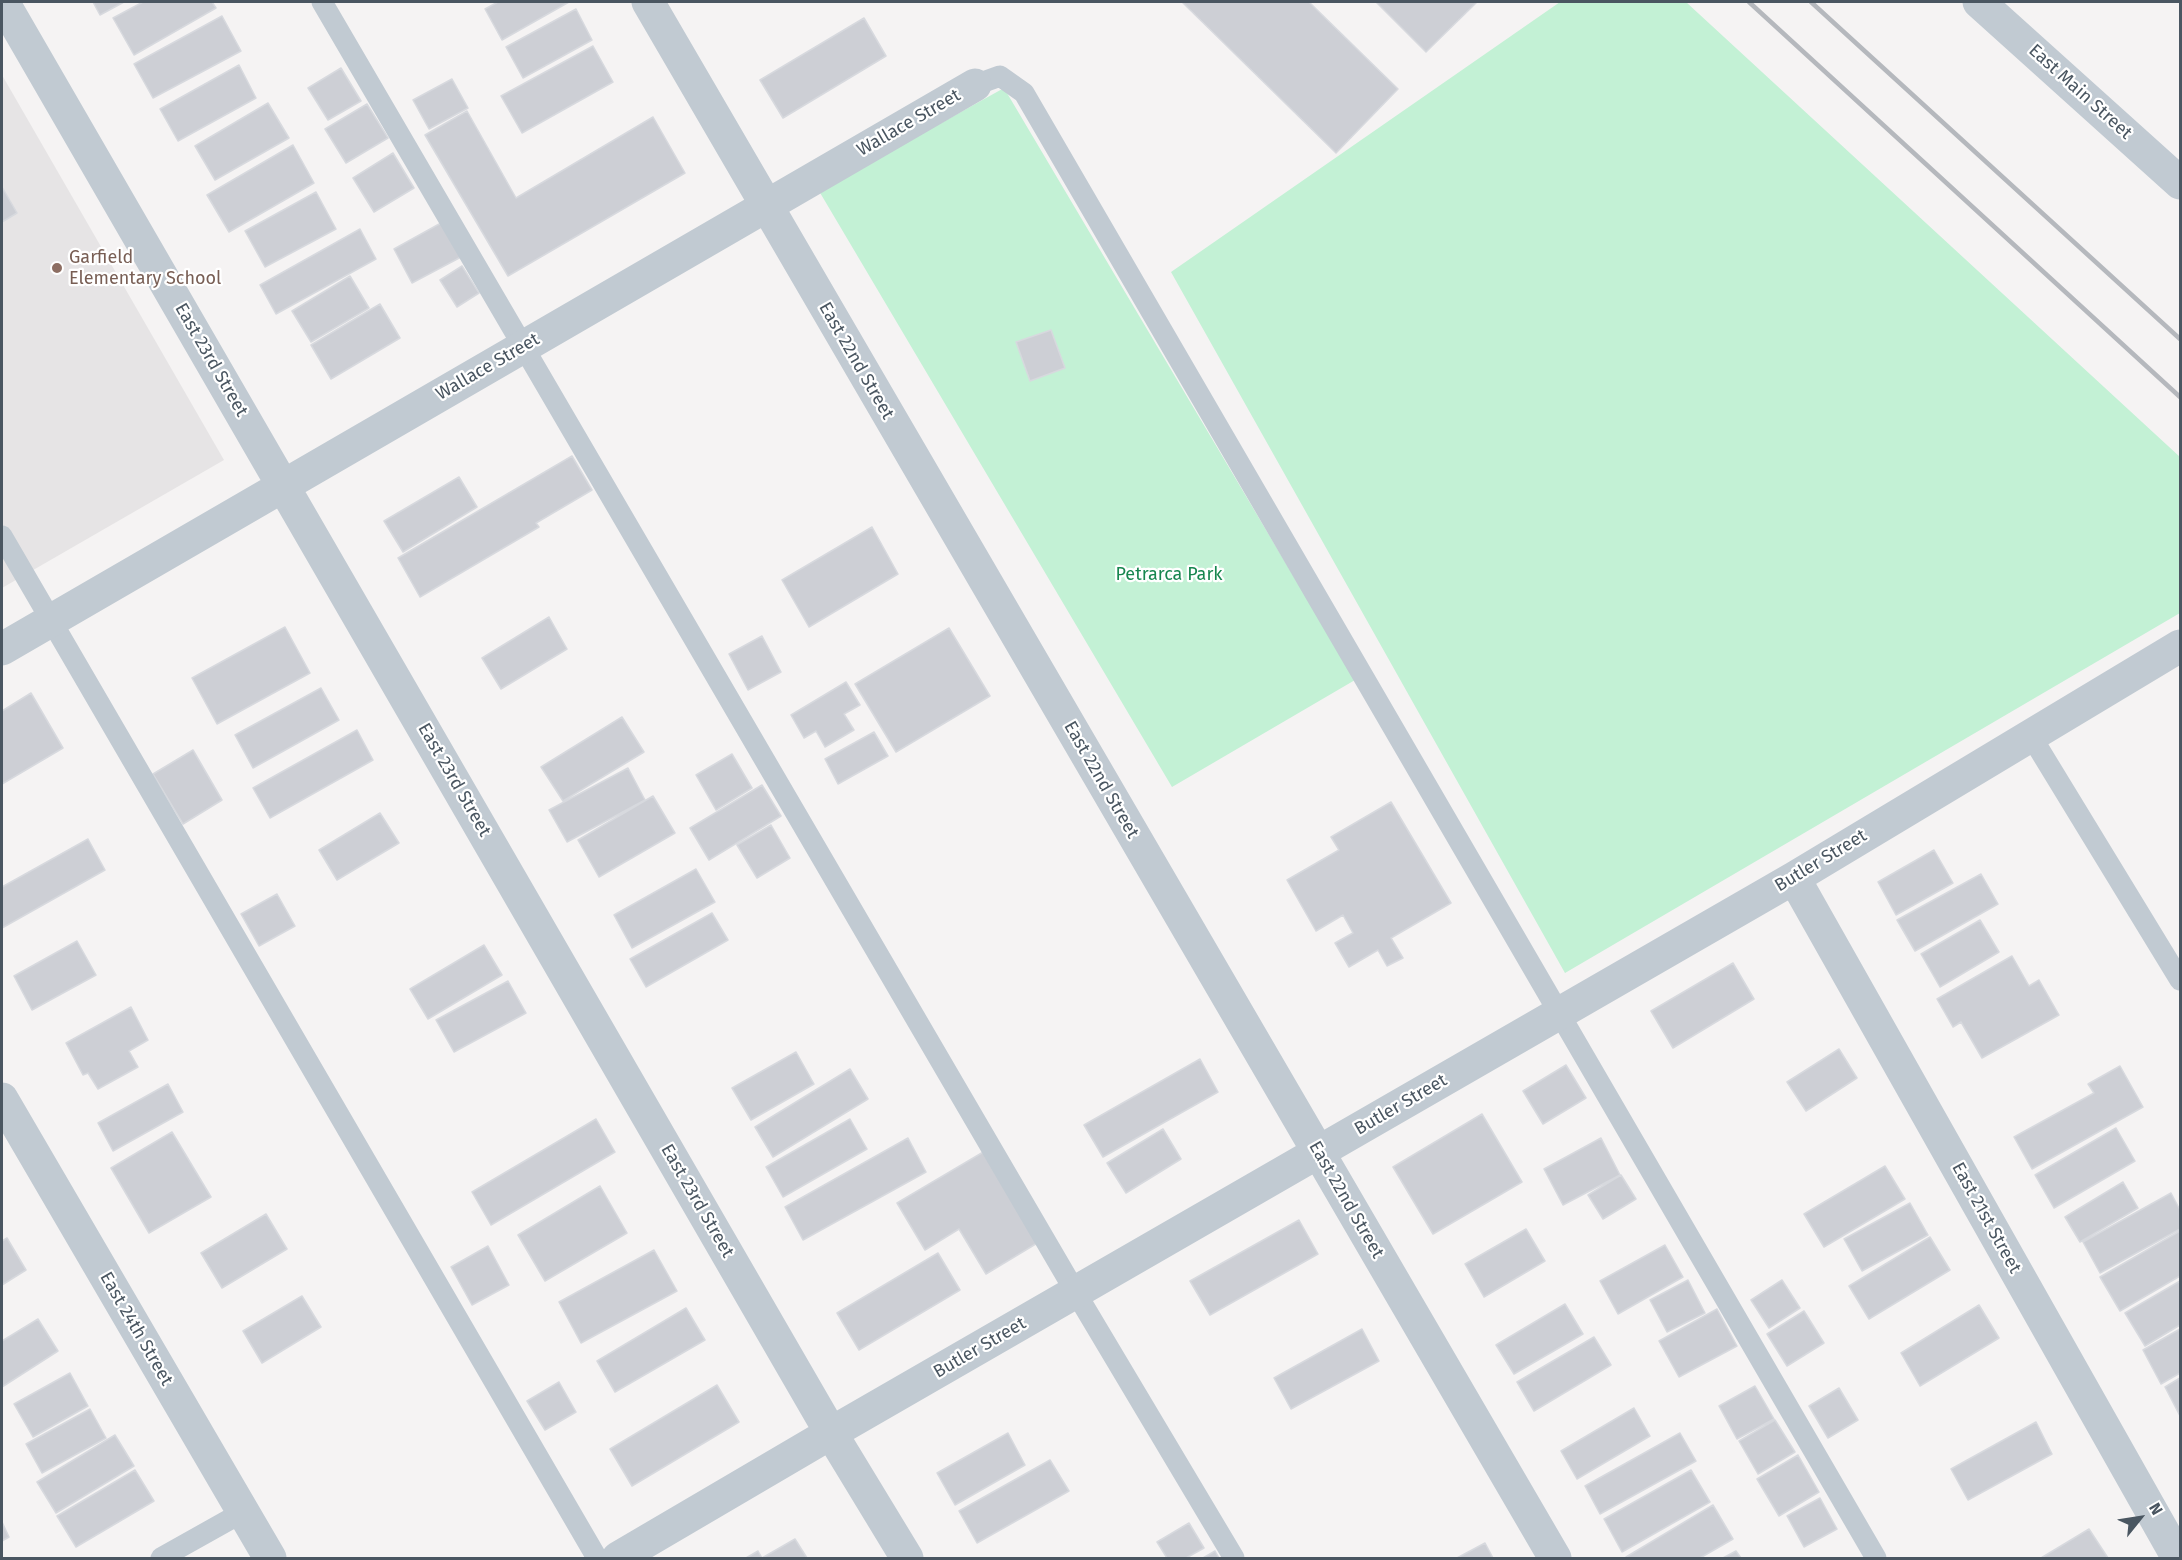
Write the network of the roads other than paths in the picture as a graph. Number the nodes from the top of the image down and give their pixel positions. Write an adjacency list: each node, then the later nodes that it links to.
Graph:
1 (3, 2): 9 (street, East 23rd Street)
2 (322, 2): 8 (lane)
3 (648, 2): 7 (street, East 22nd Street)
4 (1979, 2): 6 (street, East Main Street)
5 (975, 85): 7 (street, Wallace Street); 17 (lane)
6 (2181, 183)
7 (766, 206): 8 (street, Wallace Street); 19 (street, East 22nd Street)
8 (523, 346): 9 (street, Wallace Street); 20 (lane)
9 (284, 485): 11 (street, Wallace Street); 21 (street, East 23rd Street)
10 (2, 536): 11 (lane)
11 (50, 621): 13 (street, Wallace Street); 25 (lane)
12 (2181, 646): 14 (street, Butler Street)
13 (2, 649)
14 (2031, 736): 15 (street, Butler Street); 16 (lane)
15 (1794, 878): 17 (street, Butler Street); 31 (street, East 21st Street)
16 (2181, 980)
17 (1558, 1015): 19 (street, Butler Street); 30 (lane)
18 (2, 1099): 22 (street, East 24th Street)
19 (1318, 1154): 20 (street, Butler Street); 29 (street, East 22nd Street)
20 (1076, 1293): 21 (street, Butler Street); 28 (lane)
21 (831, 1433): 26 (street, Butler Street); 27 (street, East 23rd Street)
22 (243, 1512): 23 (lane); 24 (street, East 24th Street)
23 (161, 1558)
24 (270, 1558)
25 (597, 1558)
26 (618, 1558)
27 (907, 1558)
28 (1233, 1558)
29 (1555, 1558)
30 (1876, 1558)
31 (2178, 1558)

